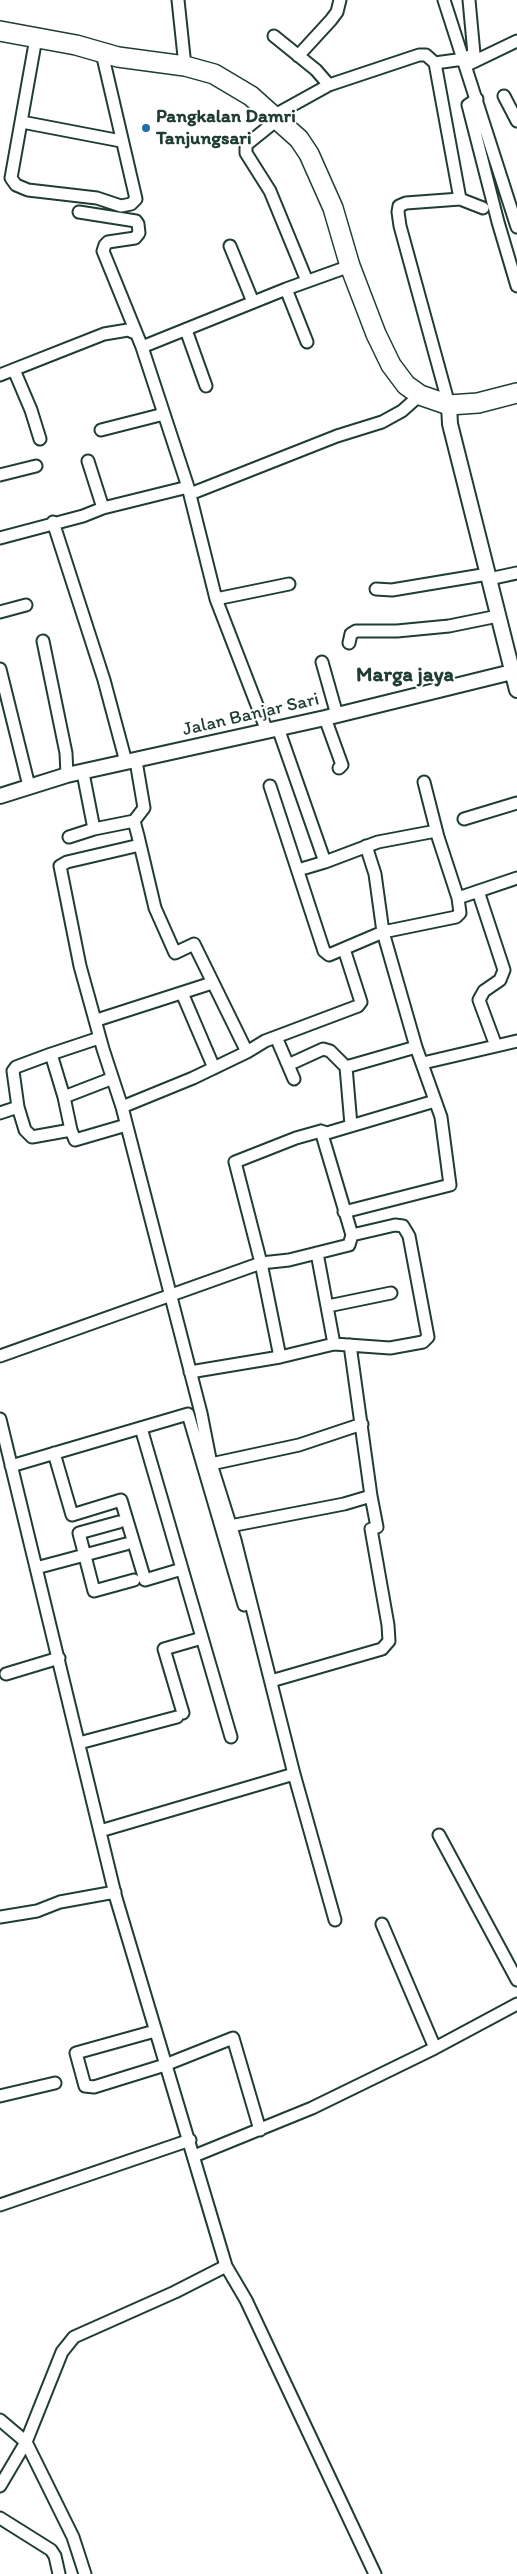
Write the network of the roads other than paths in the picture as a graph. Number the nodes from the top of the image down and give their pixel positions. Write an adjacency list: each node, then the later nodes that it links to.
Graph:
1 (178, 0): 13 (street)
2 (340, 0): 10 (street)
3 (444, 0): 11 (street)
4 (469, 0): 11 (street)
5 (0, 31): 7 (highway)
6 (274, 36): 10 (street)
7 (36, 38): 9 (highway); 19 (street)
8 (517, 41): 11 (street)
9 (102, 53): 13 (highway); 20 (street)
10 (298, 56): 14 (street)
11 (465, 62): 12 (street); 16 (street)
12 (436, 63): 14 (street); 21 (street)
13 (185, 66): 17 (highway)
14 (329, 85): 17 (street)
15 (504, 96): 18 (street)
16 (478, 99): 24 (street); 28 (street)
17 (275, 118): 26 (highway); 27 (street)
18 (517, 121)
19 (22, 122): 20 (street); 20 (street)
20 (121, 141)
21 (460, 199): 22 (street); 40 (street)
22 (483, 208)
23 (79, 212): 32 (street)
24 (517, 227)
25 (230, 246): 30 (street)
26 (350, 266): 27 (street); 39 (highway)
27 (307, 281): 29 (street)
28 (517, 286)
29 (286, 289): 30 (street); 33 (street)
30 (253, 302): 31 (street)
31 (186, 330): 34 (street); 37 (street)
32 (136, 333): 34 (street); 35 (street)
33 (307, 342)
34 (142, 347): 41 (street)
35 (14, 370): 36 (street); 43 (street)
36 (0, 375)
37 (206, 386)
38 (517, 393): 40 (highway)
39 (420, 396): 40 (highway); 47 (street)
40 (449, 405): 52 (street)
41 (164, 414): 42 (street); 47 (street)
42 (101, 430)
43 (40, 439)
44 (88, 461): 48 (street)
45 (36, 466): 46 (street)
46 (0, 475)
47 (189, 490): 48 (street); 55 (street)
48 (103, 508): 49 (street)
49 (53, 522): 50 (street); 67 (street)
50 (0, 538)
51 (517, 573): 52 (street)
52 (488, 576): 54 (street); 58 (street)
53 (289, 584): 55 (street)
54 (376, 589)
55 (216, 599): 66 (street)
56 (26, 605): 57 (street)
57 (0, 612)
58 (498, 616): 60 (street); 63 (street)
59 (43, 641): 70 (street)
60 (349, 643)
61 (322, 662): 65 (street)
62 (0, 670): 72 (street)
63 (512, 672): 64 (street); 65 (street, Jalan Banjar Sari)
64 (517, 690)
65 (331, 716): 66 (street, Jalan Banjar Sari); 68 (street)
66 (273, 730): 67 (street, Jalan Banjar Sari); 83 (street)
67 (131, 761): 69 (street, Jalan Banjar Sari); 77 (street)
68 (339, 768)
69 (83, 773): 70 (street, Jalan Banjar Sari); 78 (street)
70 (67, 775): 72 (street, Jalan Banjar Sari)
71 (424, 782): 79 (street)
72 (29, 786): 74 (street, Jalan Banjar Sari)
73 (270, 786): 84 (street)
74 (0, 796)
75 (517, 803): 76 (street)
76 (464, 819)
77 (134, 821): 78 (street); 81 (street)
78 (94, 829): 80 (street)
79 (436, 831): 82 (street); 87 (street)
80 (69, 837)
81 (140, 845): 90 (street); 92 (street)
82 (366, 846): 83 (street); 88 (street)
83 (325, 862): 84 (street)
84 (298, 870): 89 (street)
85 (517, 878): 86 (street)
86 (478, 891): 87 (street); 96 (street)
87 (458, 898): 88 (street)
88 (383, 932): 89 (street); 97 (street)
89 (344, 949): 93 (street)
90 (212, 983): 91 (street); 98 (street)
91 (182, 993): 92 (street); 103 (street)
92 (96, 1020): 109 (street)
93 (276, 1037): 98 (street); 101 (street)
94 (96, 1039): 99 (street)
95 (517, 1041): 96 (street)
96 (496, 1046): 100 (street)
97 (416, 1047): 100 (street); 102 (street)
98 (247, 1052): 103 (street)
99 (51, 1054): 106 (street); 108 (street)
100 (423, 1063): 107 (street)
101 (288, 1065): 102 (street); 104 (street)
102 (346, 1067): 111 (street)
103 (214, 1068): 109 (street)
104 (294, 1079)
105 (108, 1080): 106 (street)
106 (64, 1097): 113 (street)
107 (435, 1101): 111 (street); 115 (street)
108 (18, 1106): 110 (street); 113 (street)
109 (122, 1107): 120 (street)
110 (0, 1113)
111 (351, 1125): 114 (street)
112 (123, 1126): 113 (street)
113 (71, 1130)
114 (321, 1131): 115 (street); 118 (street)
115 (344, 1212): 116 (street)
116 (352, 1235): 117 (street); 123 (street)
117 (317, 1253): 118 (street); 121 (street)
118 (261, 1263): 120 (street); 125 (street)
119 (392, 1293): 121 (street)
120 (169, 1294): 124 (street); 126 (street)
121 (328, 1306): 122 (street)
122 (334, 1344): 123 (street); 125 (street)
123 (350, 1345): 128 (street)
124 (0, 1356)
125 (280, 1357): 126 (street)
126 (190, 1372): 131 (street)
127 (0, 1419): 132 (street)
128 (362, 1424): 131 (street); 133 (street)
129 (141, 1428): 130 (street); 139 (street); 143 (street)
130 (54, 1453): 132 (street); 139 (street)
131 (211, 1464): 135 (street)
132 (11, 1466): 138 (street)
133 (371, 1496): 135 (street); 145 (street)
134 (119, 1522): 137 (street)
135 (230, 1526): 145 (street)
136 (126, 1544): 137 (street)
137 (85, 1555): 138 (street); 140 (street)
138 (36, 1568): 142 (street)
139 (182, 1569): 141 (street)
140 (134, 1580)
141 (202, 1638): 146 (street); 147 (street)
142 (59, 1658): 144 (street); 147 (street)
143 (259, 1658)
144 (6, 1674)
145 (271, 1681): 148 (street)
146 (231, 1737)
147 (79, 1743): 149 (street)
148 (294, 1774): 149 (street); 153 (street)
149 (100, 1831): 151 (street)
150 (439, 1835): 155 (street)
151 (115, 1892): 152 (street); 157 (street)
152 (0, 1917)
153 (335, 1920)
154 (382, 1924): 158 (street)
155 (517, 1980)
156 (517, 2004): 158 (street)
157 (155, 2031): 159 (street); 159 (street)
158 (435, 2048): 162 (street)
159 (165, 2065): 162 (street); 163 (street)
160 (55, 2083): 161 (street)
161 (0, 2096)
162 (260, 2130): 164 (street)
163 (190, 2140): 164 (street); 165 (street)
164 (194, 2156): 166 (street)
165 (0, 2205)
166 (226, 2266): 168 (street); 173 (street)
167 (0, 2420): 168 (street)
168 (26, 2442): 169 (street); 172 (street)
169 (0, 2486)
170 (0, 2518): 171 (street)
171 (59, 2574)
172 (85, 2574)
173 (375, 2574)

